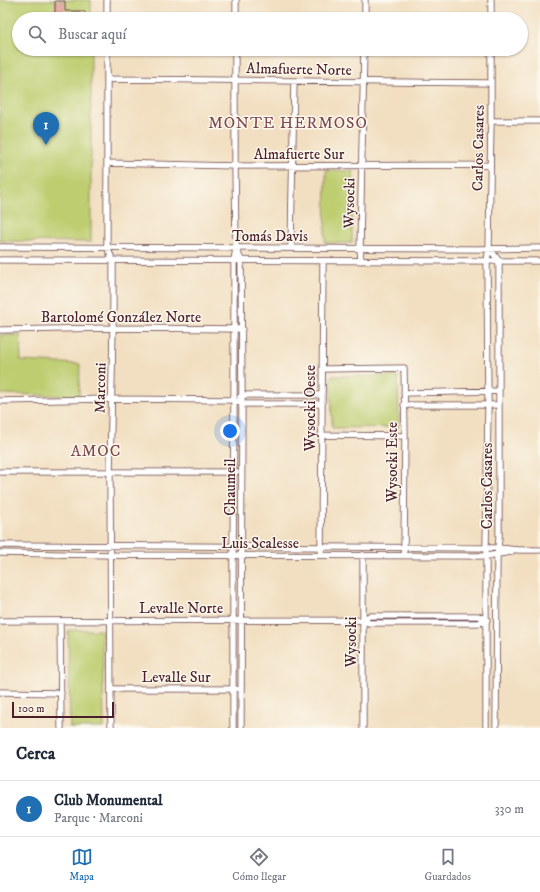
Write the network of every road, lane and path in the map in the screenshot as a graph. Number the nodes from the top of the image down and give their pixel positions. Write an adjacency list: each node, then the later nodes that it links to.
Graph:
1 (108, 0): 5 (street)
2 (236, 0): 6 (street)
3 (365, 0): 7 (street)
4 (491, 0): 8 (street)
5 (107, 12)
6 (236, 12)
7 (365, 12)
8 (491, 12)
9 (107, 56): 13 (street, Marconi)
10 (236, 56): 14 (street, Chaumeil)
11 (364, 56): 16 (street, Wysocki)
12 (491, 56): 17 (street, Carlos Casares)
13 (107, 79): 14 (street, Almafuerte Norte); 20 (street, Marconi)
14 (235, 80): 15 (street, Almafuerte Norte); 22 (street, Chaumeil)
15 (294, 81): 16 (street, Almafuerte Norte); 23 (street)
16 (363, 82): 17 (street, Almafuerte Norte); 24 (street, Wysocki)
17 (491, 83): 18 (street, Carlos Casares)
18 (491, 121): 19 (street); 21 (street, Carlos Casares)
19 (540, 121)
20 (107, 163): 22 (street, Almafuerte Sur); 26 (street, Marconi)
21 (490, 165): 24 (street, Almafuerte Sur); 30 (street, Carlos Casares)
22 (235, 166): 23 (street, Almafuerte Sur); 27 (street, Chaumeil)
23 (292, 166): 24 (street, Almafuerte Sur); 28 (street)
24 (362, 166): 29 (street, Wysocki)
25 (0, 247): 26 (street, Tomás Davis)
26 (107, 247): 27 (street, Tomás Davis); 34 (street, Marconi)
27 (236, 248): 28 (street, Tomás Davis); 33 (street, Chaumeil); 35 (street, Chaumeil)
28 (291, 248): 29 (street, Tomás Davis)
29 (360, 248): 30 (street, Tomás Davis); 37 (street, Wysocki)
30 (489, 248): 31 (street, Tomás Davis); 38 (street); 40 (street, Carlos Casares)
31 (540, 248)
32 (0, 260): 34 (street, Tomás Davis)
33 (241, 260): 35 (street, Tomás Davis); 36 (street, Tomás Davis); 43 (street, Chaumeil)
34 (112, 261): 35 (street, Tomás Davis); 41 (street, Marconi)
35 (234, 261): 42 (street, Chaumeil)
36 (323, 261): 37 (street, Tomás Davis); 45 (street, Wysocki Oeste)
37 (361, 261): 40 (street, Tomás Davis)
38 (499, 261): 39 (street, Tomás Davis); 40 (street, Tomás Davis); 46 (street, Carlos Casares)
39 (540, 261)
40 (487, 262): 47 (street, Carlos Casares)
41 (114, 328): 42 (street, Bartolomé González Norte); 44 (street, Bartolomé González Norte); 51 (street, Marconi)
42 (234, 329): 43 (street, Bartolomé González Norte); 52 (street, Chaumeil)
43 (242, 329): 49 (street, Chaumeil)
44 (0, 330)
45 (322, 369): 48 (street, Wysocki Este); 50 (street, Wysocki Oeste)
46 (499, 391): 47 (street); 58 (street, Carlos Casares)
47 (488, 392): 48 (street); 57 (street, Carlos Casares)
48 (404, 393): 56 (street, Wysocki Este)
49 (242, 395): 50 (street); 52 (street); 54 (street, Chaumeil)
50 (322, 395): 55 (street, Wysocki Oeste)
51 (112, 400): 52 (street); 53 (street); 63 (street, Marconi)
52 (234, 400): 54 (street); 64 (street, Chaumeil)
53 (0, 401)
54 (242, 404): 55 (street); 61 (street, Chaumeil)
55 (322, 404): 59 (street, Wysocki Oeste)
56 (404, 405): 57 (street); 60 (street, Wysocki Este)
57 (488, 405): 58 (street); 71 (street, Carlos Casares)
58 (499, 406): 73 (street, Carlos Casares)
59 (322, 435): 60 (street); 69 (street, Wysocki Oeste)
60 (405, 436): 70 (street, Wysocki Este)
61 (242, 471): 64 (street); 68 (street, Chaumeil)
62 (0, 472): 63 (street)
63 (110, 472): 64 (street); 66 (street, Marconi)
64 (233, 472): 67 (street, Chaumeil)
65 (0, 545): 66 (street, Luis Scalesse)
66 (110, 546): 67 (street, Luis Scalesse); 75 (street, Marconi)
67 (233, 546): 68 (street, Luis Scalesse); 76 (street, Chaumeil)
68 (242, 546): 69 (street, Luis Scalesse); 77 (street, Chaumeil)
69 (321, 547): 70 (street, Luis Scalesse); 78 (street, Wysocki Oeste)
70 (404, 547): 71 (street, Luis Scalesse); 80 (street, Wysocki Este)
71 (486, 548): 73 (street, Luis Scalesse); 81 (street, Carlos Casares)
72 (540, 550): 73 (street, Luis Scalesse)
73 (497, 551): 81 (street, Luis Scalesse); 100 (street, Carlos Casares)
74 (0, 553): 75 (street, Luis Scalesse)
75 (110, 555): 76 (street, Luis Scalesse); 88 (street, Marconi)
76 (233, 555): 77 (street, Luis Scalesse); 82 (street, Chaumeil)
77 (242, 555): 78 (street, Luis Scalesse); 83 (street, Chaumeil)
78 (321, 555): 79 (street, Luis Scalesse)
79 (363, 556): 80 (street, Luis Scalesse); 84 (street, Wysocki)
80 (404, 556): 81 (street, Luis Scalesse)
81 (486, 556): 85 (street, Carlos Casares)
82 (233, 620): 83 (street, Levalle Norte); 88 (street, Levalle Norte); 90 (street, Chaumeil)
83 (242, 620): 84 (street, Levalle Norte); 91 (street, Chaumeil)
84 (363, 620): 85 (street, Levalle Norte); 98 (street, Wysocki)
85 (486, 620): 99 (street, Carlos Casares)
86 (0, 621): 87 (street, Levalle Norte)
87 (60, 621): 88 (street, Levalle Norte); 93 (street)
88 (110, 621): 89 (street, Marconi)
89 (111, 689): 90 (street, Levalle Sur); 95 (street, Marconi)
90 (234, 689): 91 (street, Levalle Sur); 96 (street, Chaumeil)
91 (241, 689): 97 (street, Chaumeil)
92 (0, 692): 93 (street)
93 (61, 693): 94 (street)
94 (61, 728)
95 (111, 728)
96 (233, 728)
97 (241, 728)
98 (363, 728)
99 (486, 728)
100 (496, 728)

